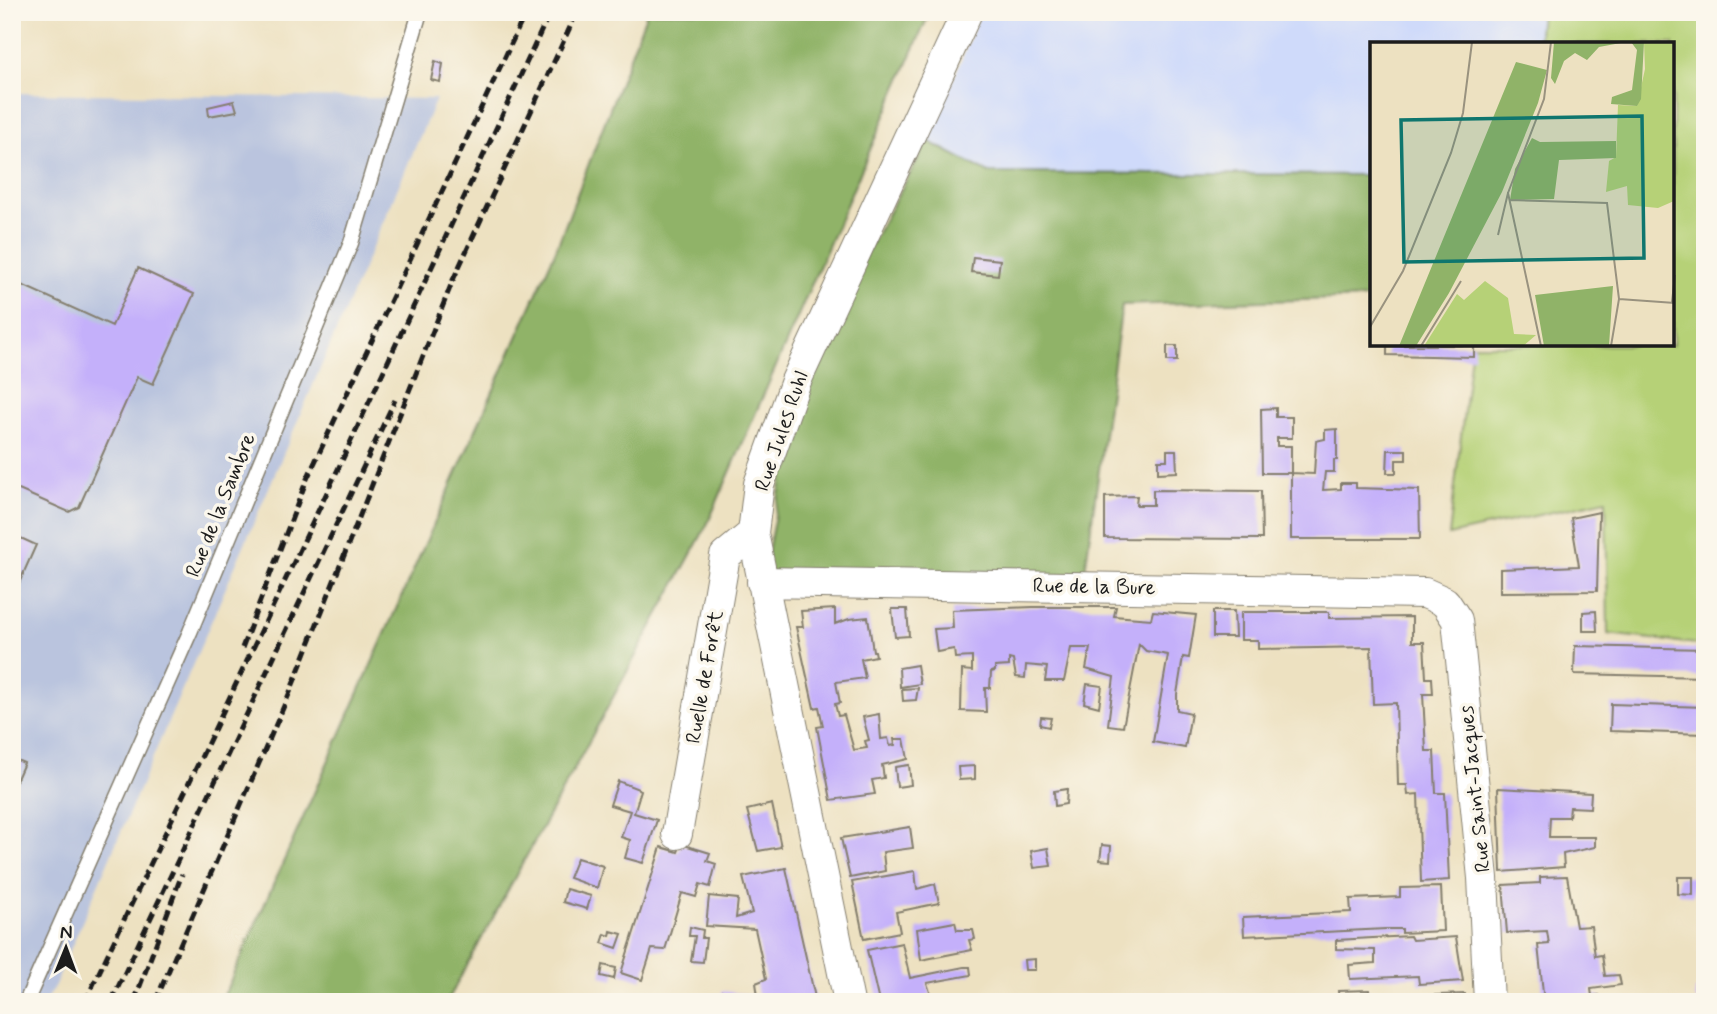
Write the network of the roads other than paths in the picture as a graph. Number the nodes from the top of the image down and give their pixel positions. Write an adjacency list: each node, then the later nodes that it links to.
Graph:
1 (420, 12): 7 (lane, Rue de la Sambre)
2 (967, 12): 3 (street, Rue Jules Ruhl)
3 (753, 533): 4 (street, Rue Jules Ruhl); 6 (street, Ruelle de Forêt)
4 (762, 582): 5 (street, Rue de la Bure); 8 (street, Rue Jules Ruhl)
5 (1425, 593): 9 (street, Rue Saint-Jacques)
6 (677, 834)
7 (26, 1002)
8 (849, 1002)
9 (1489, 1002)

